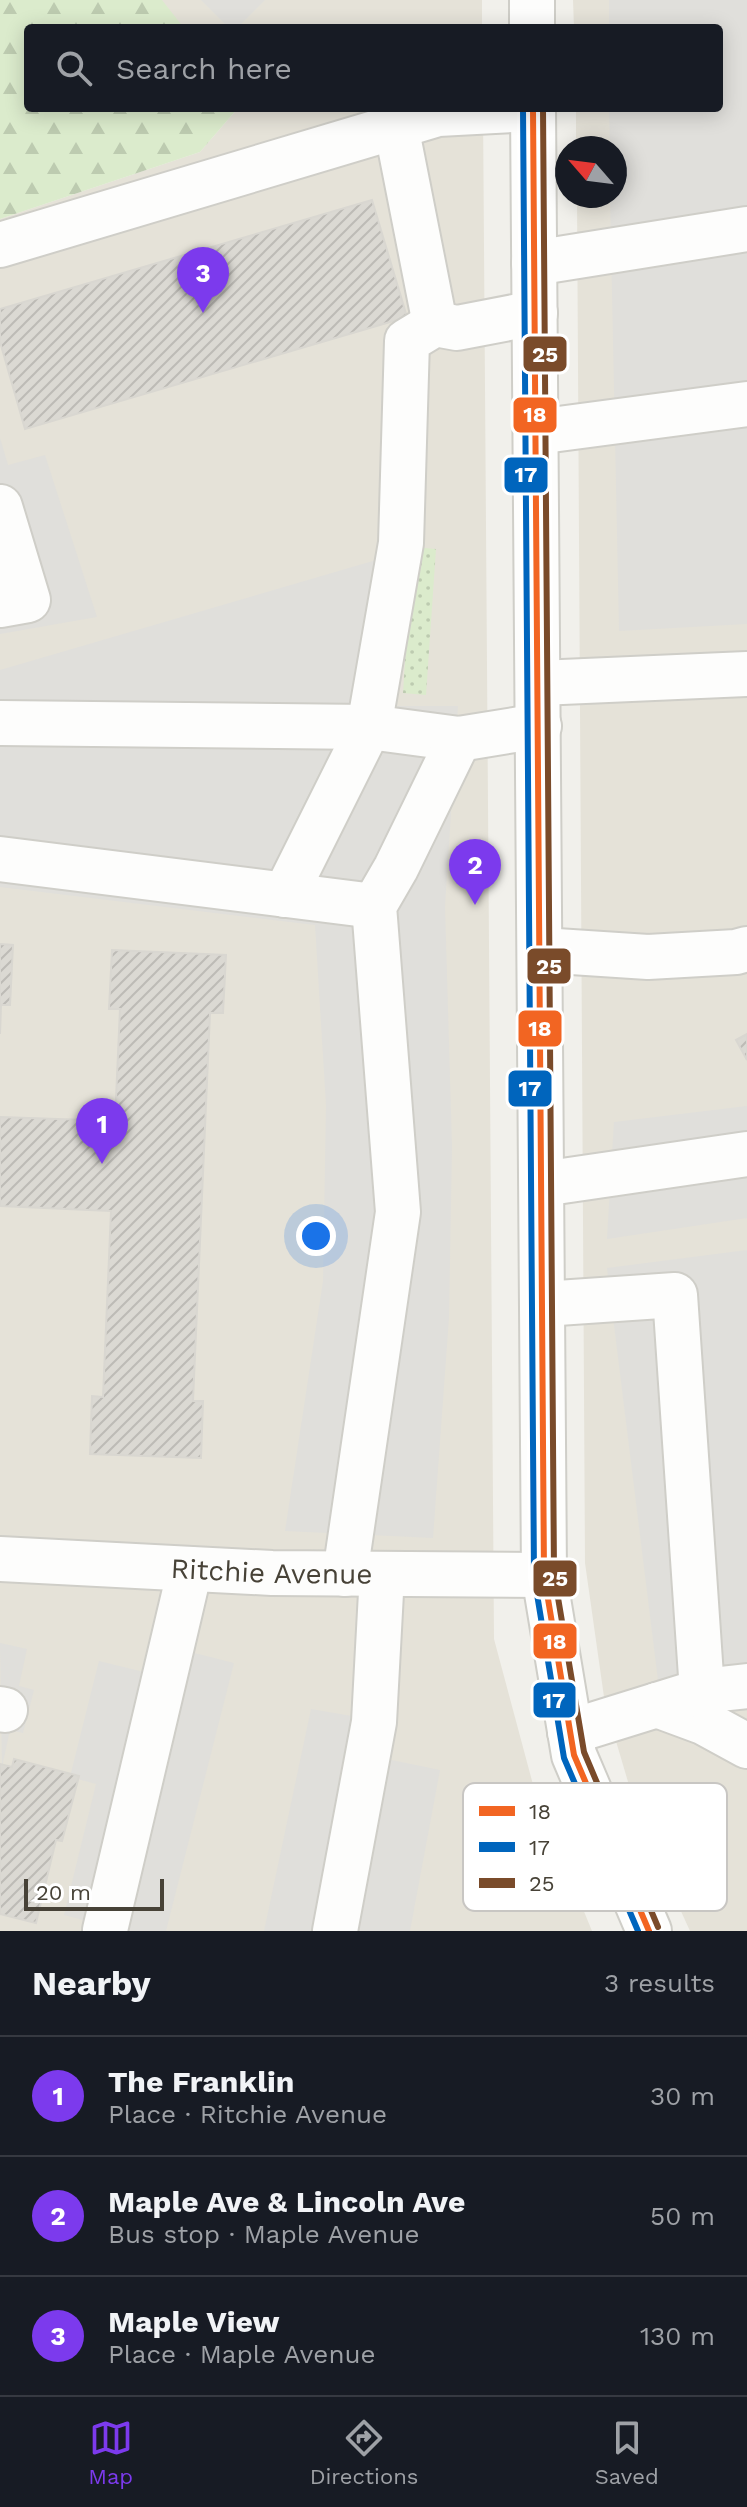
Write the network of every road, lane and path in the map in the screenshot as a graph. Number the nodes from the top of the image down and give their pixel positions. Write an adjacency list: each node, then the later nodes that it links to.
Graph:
1 (532, 0): 2 (street)
2 (532, 24)
3 (470, 112): 5 (street)
4 (533, 112): 8 (street)
5 (396, 126): 7 (street); 10 (street)
6 (747, 229): 8 (street)
7 (0, 245)
8 (534, 263): 9 (street)
9 (535, 313): 10 (street); 12 (street)
10 (435, 324): 18 (street)
11 (747, 404): 12 (street)
12 (536, 432): 16 (street)
13 (0, 507): 14 (street)
14 (0, 605)
15 (747, 674): 16 (street)
16 (539, 704): 19 (street); 24 (street)
17 (0, 723): 18 (street)
18 (369, 727): 19 (street); 21 (street)
19 (459, 739): 22 (street)
20 (0, 859): 21 (street)
21 (285, 895): 22 (street)
22 (374, 906): 30 (street)
23 (747, 949): 24 (street)
24 (541, 950): 26 (street)
25 (747, 1154): 26 (street)
26 (542, 1184): 27 (street)
27 (543, 1304): 31 (street); 33 (street)
28 (0, 1559): 29 (street, Ritchie Avenue)
29 (190, 1569): 30 (street, Ritchie Avenue); 39 (street)
30 (364, 1574): 31 (street, Ritchie Avenue); 40 (street)
31 (544, 1575): 35 (street)
32 (747, 1686): 33 (street)
33 (702, 1691): 34 (street)
34 (657, 1705): 35 (street); 36 (street)
35 (570, 1732): 37 (street)
36 (747, 1746)
37 (586, 1783)
38 (640, 1911): 41 (street)
39 (105, 1930)
40 (335, 1931)
41 (649, 1931)

